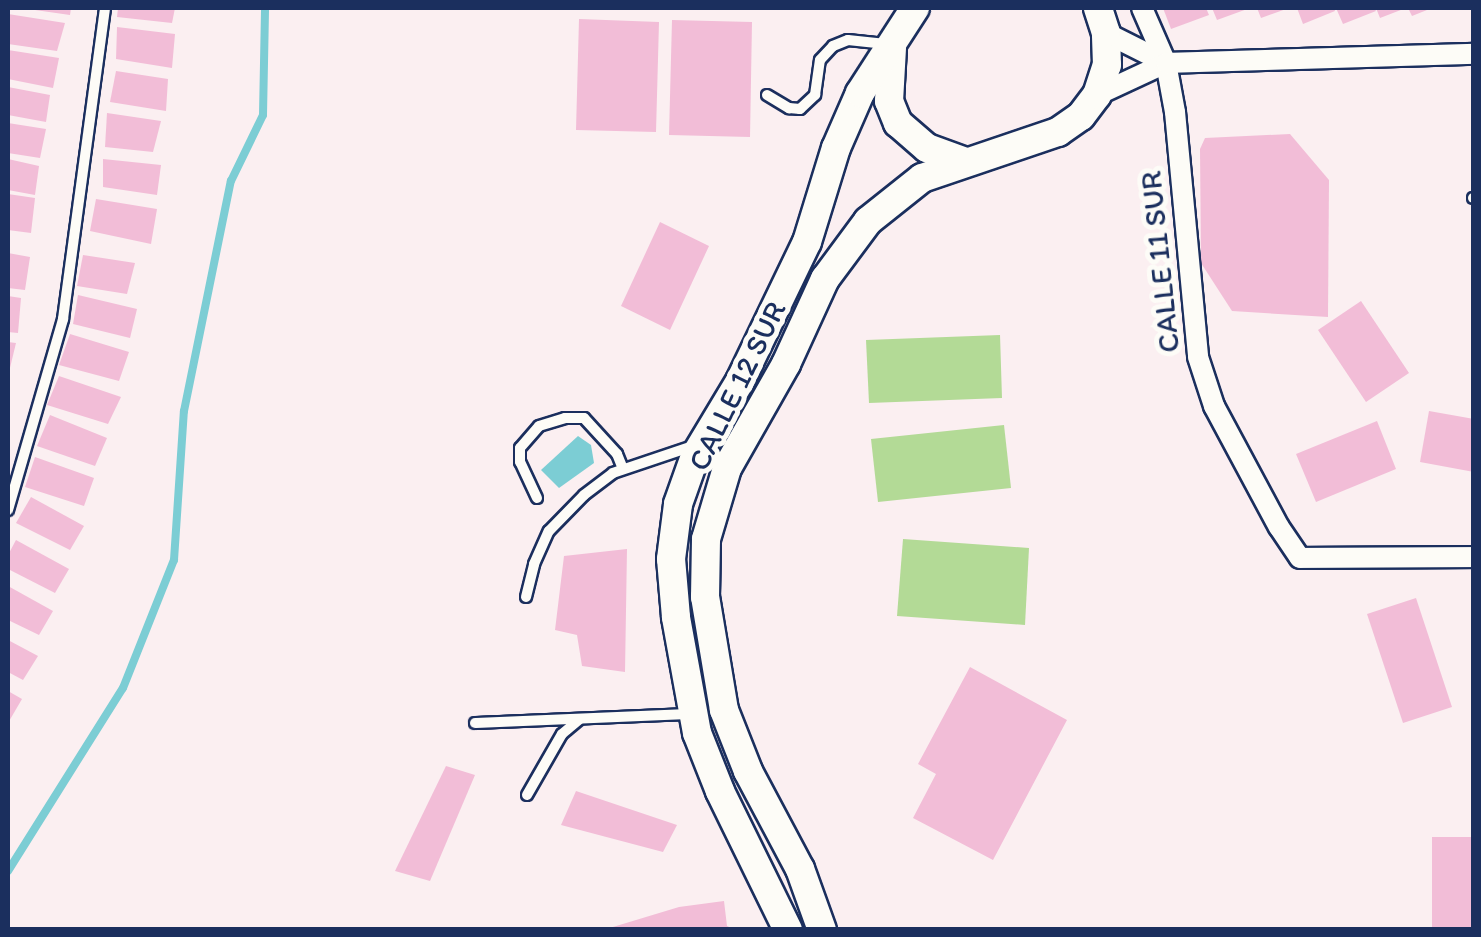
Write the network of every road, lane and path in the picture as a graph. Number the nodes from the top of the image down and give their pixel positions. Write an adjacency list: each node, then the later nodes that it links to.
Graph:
1 (105, 8): 14 (lane)
2 (915, 8): 5 (main road, CALLE 12 SUR)
3 (1142, 8): 7 (street, CALLE 11 SUR)
4 (1102, 20): 7 (street); 8 (main road)
5 (892, 45): 9 (lane); 10 (main road); 11 (main road, CALLE 12 SUR)
6 (1474, 54): 7 (street)
7 (1166, 63): 8 (street); 15 (street, CALLE 11 SUR)
8 (1097, 95): 10 (main road, CALLE 12 SUR)
9 (767, 96)
10 (963, 160): 22 (main road, CALLE 12 SUR)
11 (703, 443): 12 (lane); 17 (main road, CALLE 12 SUR)
12 (623, 469): 13 (lane); 16 (lane)
13 (537, 498)
14 (8, 510)
15 (1474, 557)
16 (526, 597)
17 (692, 714): 18 (lane); 21 (main road, CALLE 12 SUR)
18 (581, 719): 19 (lane); 20 (lane)
19 (476, 723)
20 (527, 795)
21 (788, 930)
22 (822, 930)

